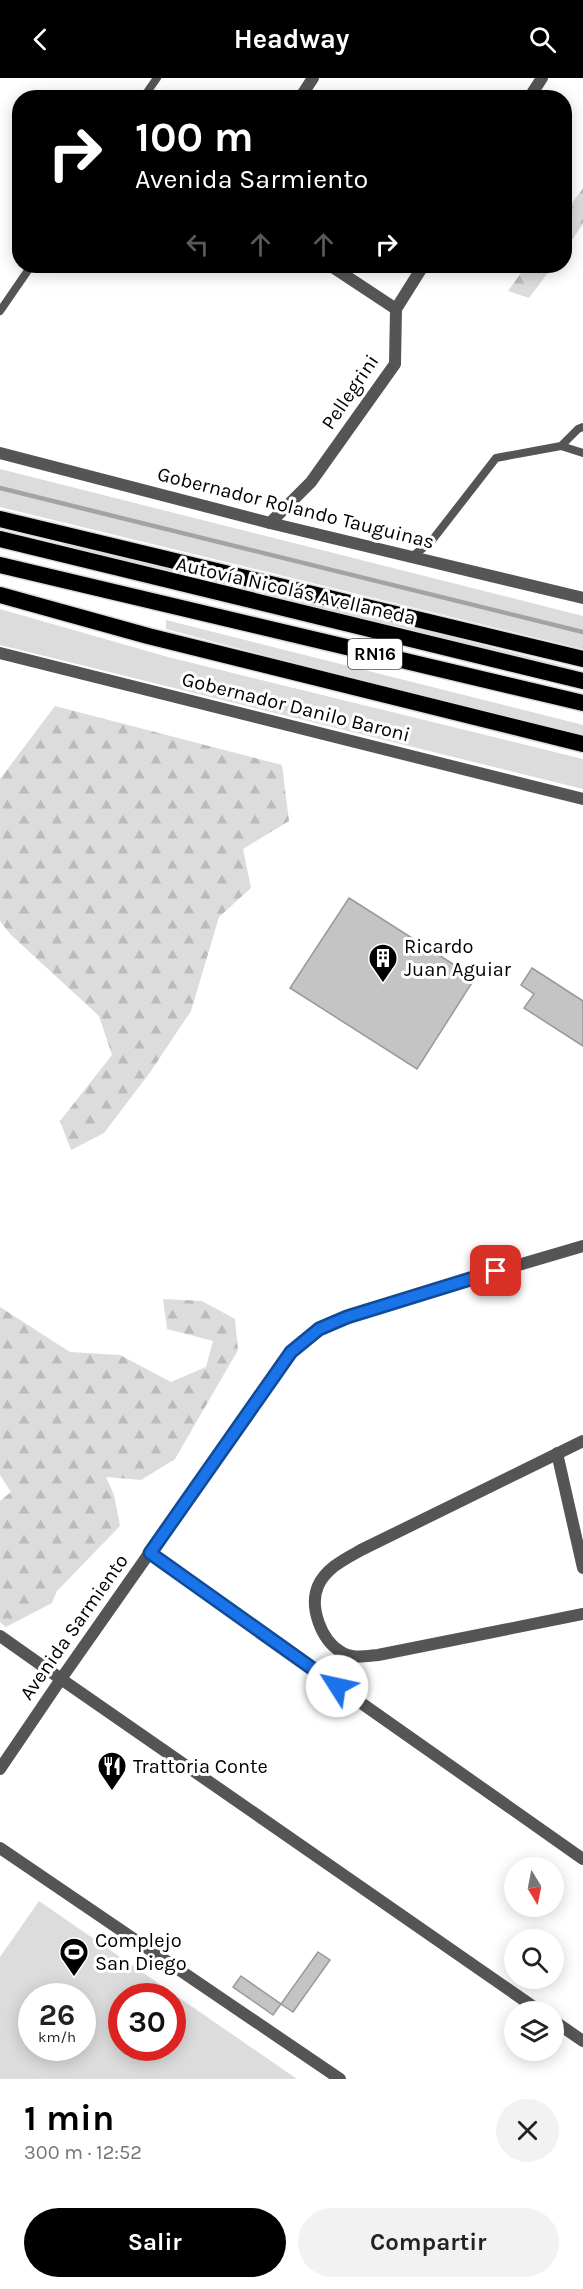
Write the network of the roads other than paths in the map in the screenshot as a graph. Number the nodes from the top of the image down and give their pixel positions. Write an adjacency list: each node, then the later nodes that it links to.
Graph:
1 (26, 273): 5 (lane)
2 (342, 273): 4 (street)
3 (419, 273): 4 (street)
4 (396, 309): 11 (street, Pellegrini)
5 (0, 311)
6 (583, 428): 7 (lane)
7 (561, 446): 9 (lane); 13 (lane)
8 (0, 453): 11 (street, Gobernador Rolando Tauguinas)
9 (583, 453)
10 (0, 519): 18 (highway)
11 (270, 523): 13 (street, Gobernador Rolando Tauguinas)
12 (0, 539): 19 (highway, Autovía Nicolás Avellaneda / RN16)
13 (411, 557): 16 (street, Gobernador Rolando Tauguinas)
14 (0, 565): 20 (highway, RN16)
15 (0, 595): 21 (highway)
16 (583, 598)
17 (0, 653): 22 (street, Gobernador Danilo Baroni)
18 (583, 659)
19 (583, 681)
20 (583, 703)
21 (583, 744)
22 (583, 799)
23 (583, 1246): 26 (street, Avenida Sarmiento)
24 (583, 1441): 25 (street)
25 (557, 1453): 27 (street); 30 (street)
26 (150, 1553): 31 (street, Avenida Sarmiento); 32 (street)
27 (583, 1568)
28 (583, 1614): 30 (street)
29 (0, 1636): 31 (street)
30 (340, 1652): 32 (street)
31 (61, 1679): 33 (street, Avenida Sarmiento); 36 (street)
32 (337, 1686): 35 (street)
33 (0, 1769)
34 (0, 1848): 39 (street)
35 (583, 1858)
36 (524, 2001)
37 (564, 2027): 38 (street)
38 (583, 2041)
39 (340, 2079)

